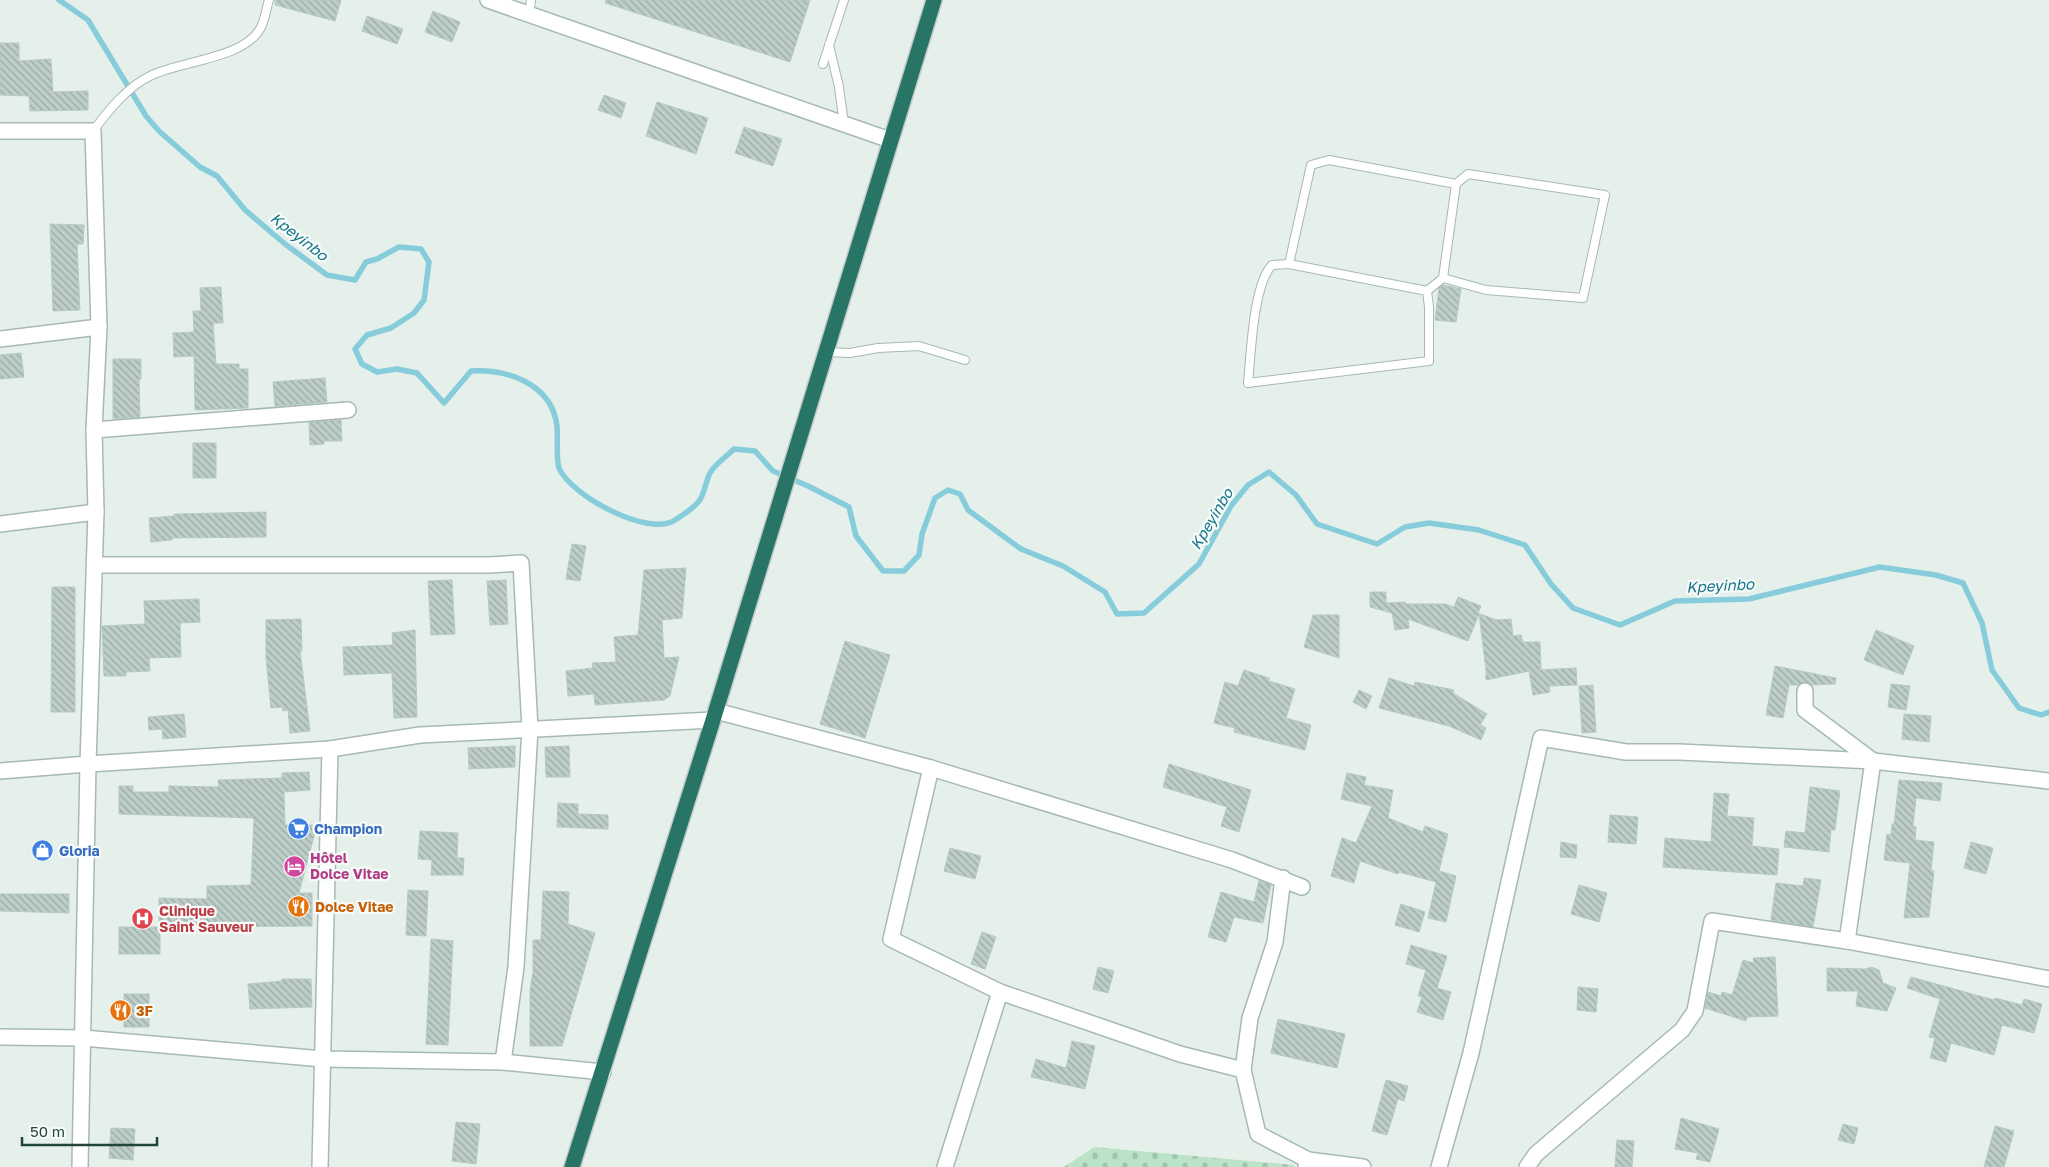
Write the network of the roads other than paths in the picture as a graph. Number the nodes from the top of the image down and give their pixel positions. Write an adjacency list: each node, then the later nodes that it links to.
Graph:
1 (269, 0): 10 (lane)
2 (488, 0): 5 (street)
3 (844, 0): 6 (lane)
4 (934, 0): 11 (highway)
5 (530, 7): 8 (street)
6 (829, 45): 7 (lane); 8 (lane)
7 (823, 64)
8 (844, 124): 11 (street)
9 (0, 131): 10 (street)
10 (93, 131): 16 (street)
11 (890, 140): 18 (highway)
12 (1456, 184): 13 (lane); 14 (lane); 14 (lane)
13 (1290, 264): 15 (lane); 15 (lane)
14 (1443, 278): 15 (lane)
15 (1427, 291)
16 (99, 327): 17 (street); 21 (street)
17 (0, 339)
18 (825, 352): 19 (lane); 26 (highway)
19 (965, 360)
20 (348, 410): 21 (street)
21 (94, 430): 22 (street)
22 (96, 512): 23 (street); 24 (street)
23 (0, 524)
24 (95, 565): 27 (street); 30 (street)
25 (1805, 691): 29 (street)
26 (714, 716): 27 (street); 31 (street); 44 (highway)
27 (530, 728): 28 (street); 42 (street)
28 (330, 749): 30 (street); 41 (street)
29 (1872, 761): 33 (street); 36 (street); 51 (street)
30 (88, 764): 32 (street); 40 (street)
31 (932, 768): 34 (street); 38 (street)
32 (0, 771)
33 (2049, 781)
34 (1284, 878): 35 (street); 43 (street)
35 (1302, 887)
36 (1847, 941): 37 (street); 52 (street)
37 (2049, 979)
38 (1000, 992): 43 (street); 49 (street)
39 (0, 1037): 40 (street)
40 (83, 1038): 41 (street); 46 (street)
41 (324, 1059): 42 (street); 47 (street)
42 (504, 1062): 44 (street)
43 (1242, 1070): 45 (street)
44 (603, 1072): 48 (highway)
45 (1307, 1163): 50 (street)
46 (80, 1167)
47 (320, 1167)
48 (572, 1167)
49 (945, 1167)
50 (1363, 1167)
51 (1439, 1167)
52 (1527, 1167)

